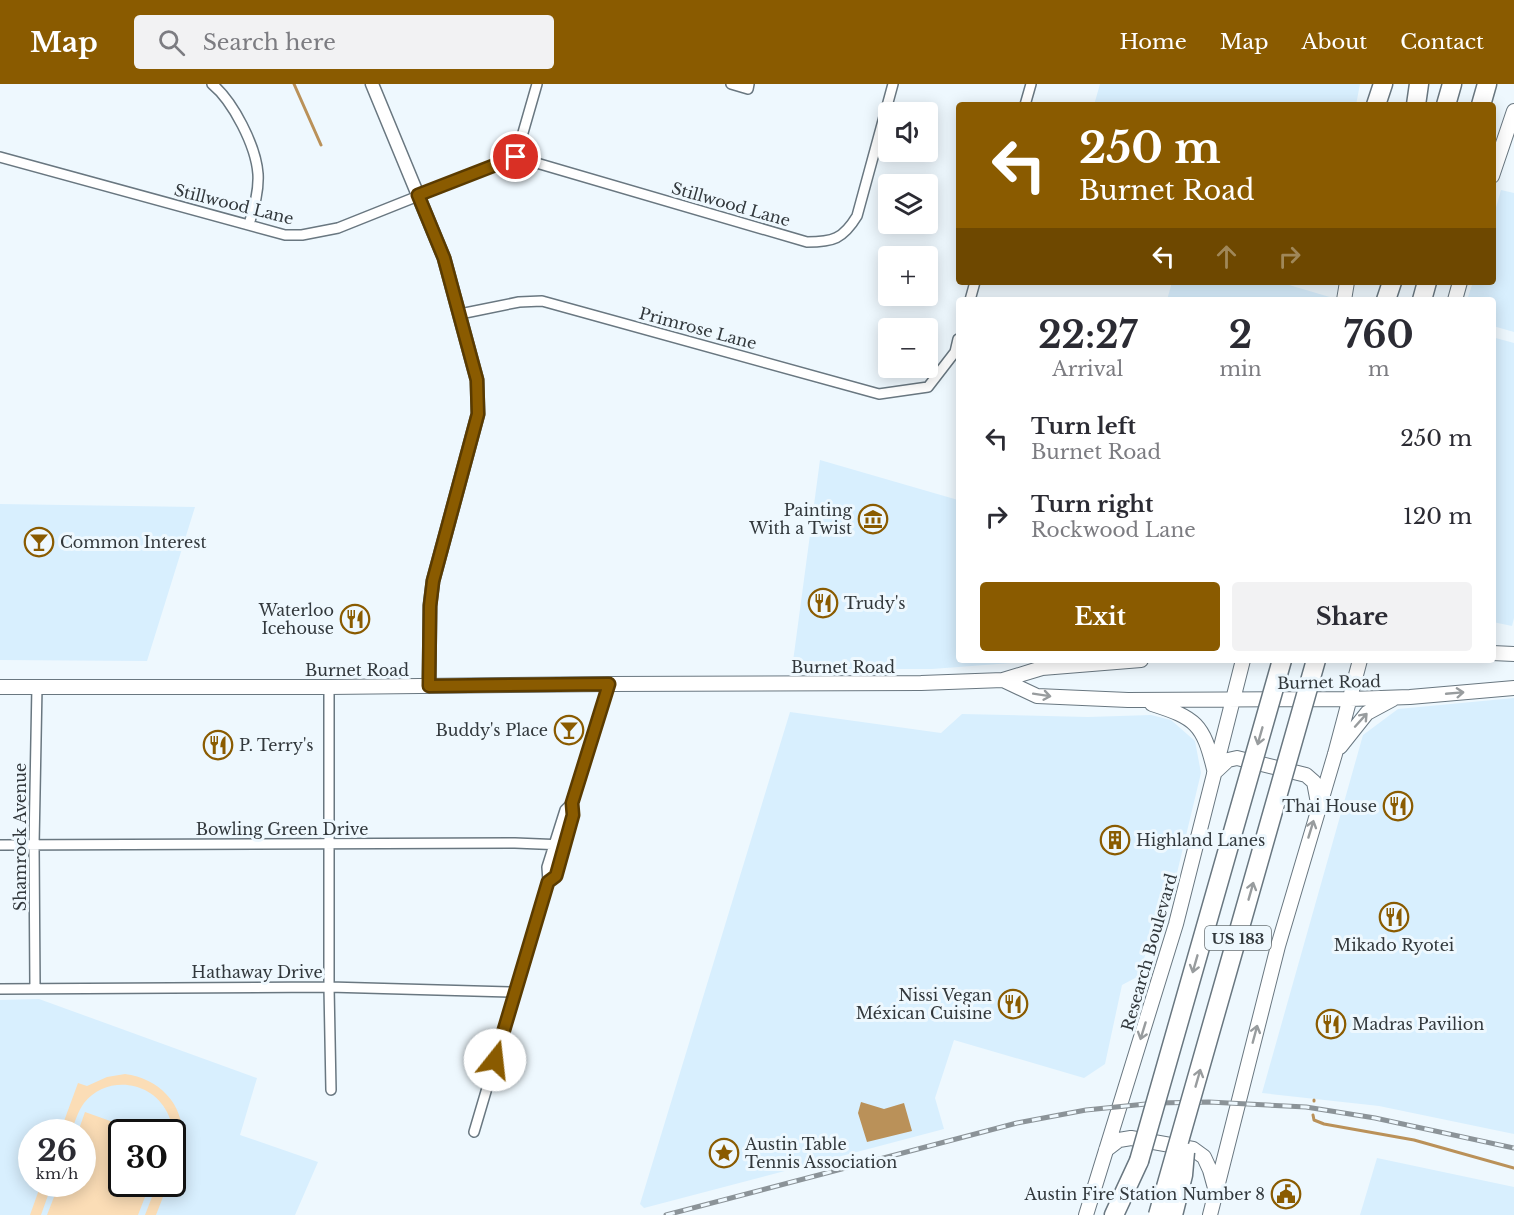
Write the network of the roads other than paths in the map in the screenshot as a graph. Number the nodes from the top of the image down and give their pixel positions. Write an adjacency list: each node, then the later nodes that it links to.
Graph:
1 (212, 84): 24 (street)
2 (372, 84): 23 (street)
3 (537, 84): 21 (street)
4 (730, 84): 5 (street)
5 (749, 84)
6 (893, 84): 21 (street, Stillwood Lane)
7 (1031, 84): 13 (street)
8 (1372, 84): 14 (main road)
9 (1383, 84): 15 (highway)
10 (1419, 84): 16 (highway)
11 (1452, 84): 17 (highway)
12 (1487, 84): 18 (highway)
13 (1026, 102)
14 (1369, 102)
15 (1377, 102)
16 (1416, 102)
17 (1447, 102)
18 (1482, 102)
19 (1514, 111): 22 (main road)
20 (0, 157): 24 (street, Stillwood Lane)
21 (516, 157): 23 (street, Stillwood Lane)
22 (1496, 164)
23 (418, 195): 24 (street, Stillwood Lane); 25 (street)
24 (249, 225)
25 (460, 314): 26 (street, Primrose Lane); 37 (street)
26 (956, 348)
27 (1496, 653): 28 (main road)
28 (1514, 654)
29 (1104, 663): 34 (main road, Burnet Road)
30 (1242, 663): 42 (main road, Research Boulevard)
31 (1281, 663): 60 (highway, US 183, one-way to 60, bridge)
32 (1315, 663): 57 (highway, US 183, one-way to 32, bridge)
33 (1358, 663): 43 (main road)
34 (1003, 681): 35 (main road, Burnet Road); 44 (main road, Burnet Road, one-way to 44)
35 (609, 684): 37 (main road, Burnet Road); 50 (street)
36 (37, 686): 38 (main road, Burnet Road); 39 (main road, Burnet Road); 48 (street, Shamrock Avenue)
37 (429, 686): 39 (main road, Burnet Road)
38 (0, 687)
39 (330, 687): 49 (street)
40 (1514, 688): 41 (main road, Burnet Road, one-way to 40)
41 (1397, 697): 43 (main road, Burnet Road); 45 (main road, one-way to 41)
42 (1232, 699): 43 (main road, Burnet Road); 44 (main road, Burnet Road); 46 (main road, Research Boulevard)
43 (1350, 699): 45 (main road)
44 (1139, 700): 46 (main road)
45 (1335, 754): 47 (main road)
46 (1214, 773): 47 (main road); 59 (main road, Research Boulevard, one-way to 59)
47 (1319, 805): 61 (main road, one-way to 47)
48 (34, 844): 49 (street, Bowling Green Drive); 51 (street, Bowling Green Drive); 53 (street, Shamrock Avenue)
49 (329, 844): 50 (street, Bowling Green Drive); 52 (street)
50 (559, 844): 55 (street)
51 (0, 845)
52 (329, 987): 53 (street, Hathaway Drive); 55 (street, Hathaway Drive); 56 (street)
53 (35, 988): 54 (street, Hathaway Drive)
54 (0, 989)
55 (514, 992): 58 (street)
56 (331, 1090)
57 (1189, 1111): 65 (highway, US 183, bridge); 66 (highway, bridge)
58 (474, 1132)
59 (1106, 1150): 61 (main road); 62 (main road, Research Boulevard)
60 (1139, 1161): 63 (highway); 64 (highway, US 183)
61 (1216, 1193): 67 (main road)
62 (1086, 1215)
63 (1114, 1215)
64 (1127, 1215)
65 (1158, 1215)
66 (1173, 1215)
67 (1210, 1215)

